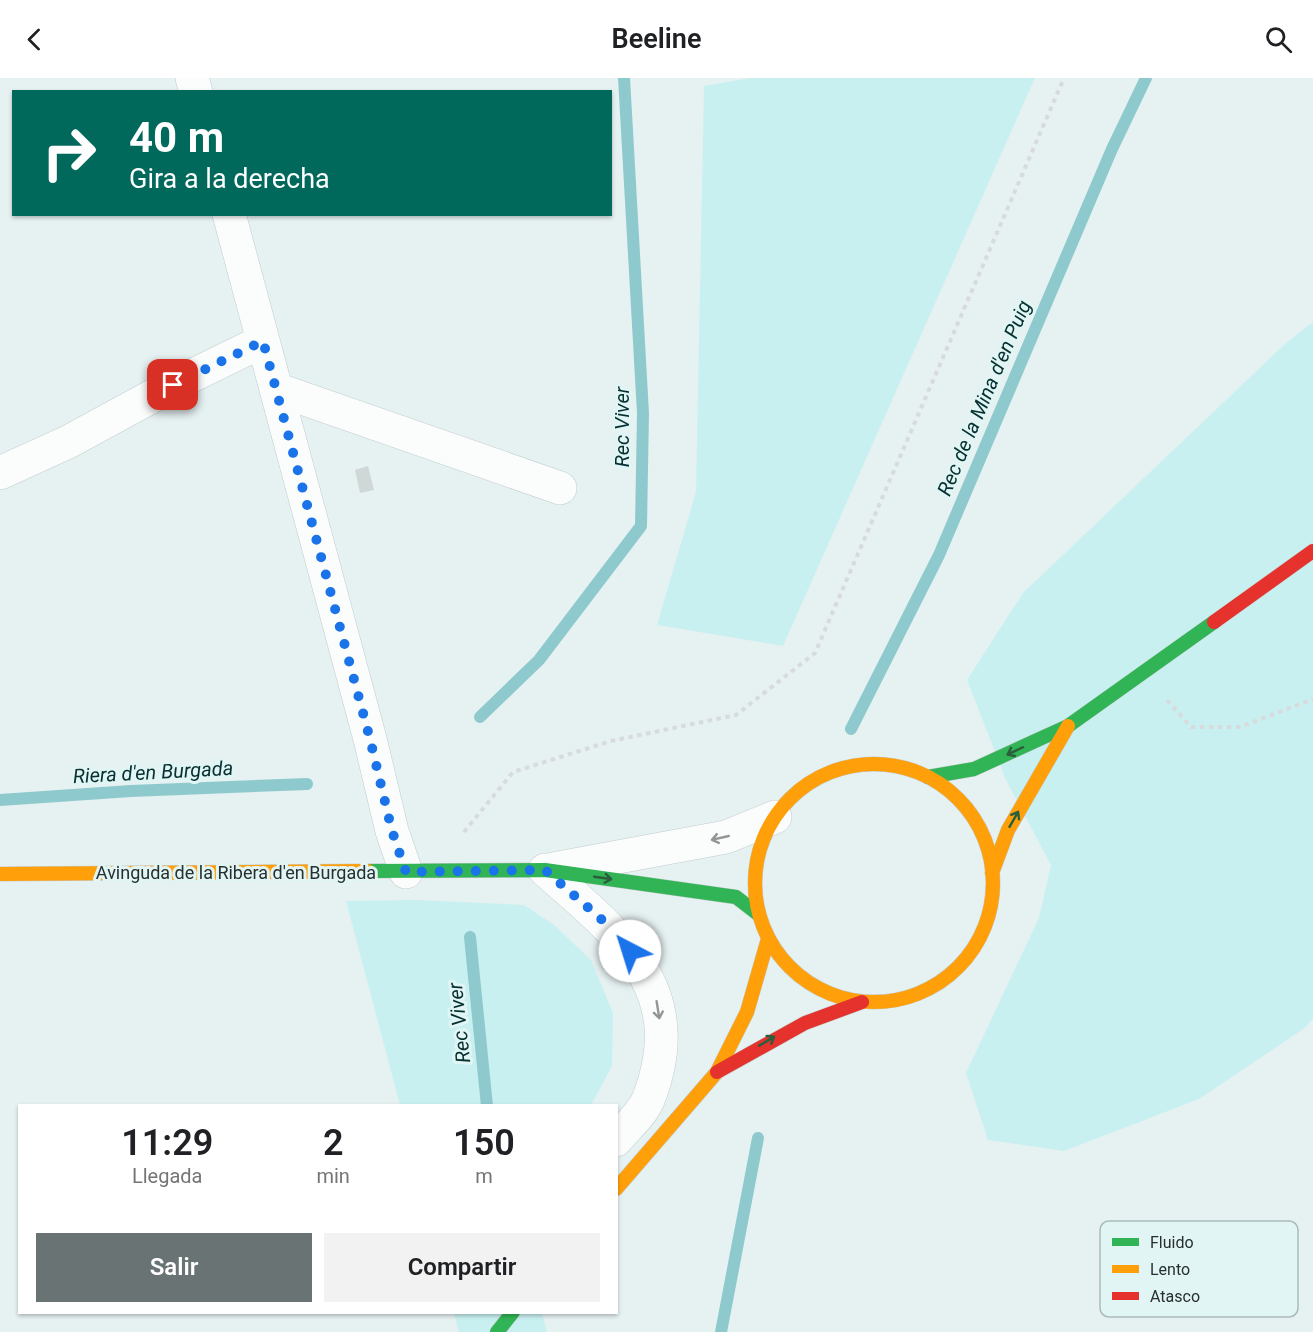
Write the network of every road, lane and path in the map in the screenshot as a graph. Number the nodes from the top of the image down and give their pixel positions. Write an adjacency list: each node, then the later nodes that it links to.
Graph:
1 (1064, 78): 14 (path)
2 (230, 216): 3 (street)
3 (263, 341): 4 (street); 5 (street)
4 (276, 389): 6 (street); 14 (street)
5 (0, 473)
6 (560, 488)
7 (1313, 551): 8 (main road)
8 (1142, 673): 9 (path); 10 (main road)
9 (1313, 699)
10 (1068, 726): 11 (main road, one-way to 11); 15 (main road, one-way to 10)
11 (928, 777): 12 (main road); 15 (main road)
12 (775, 817): 13 (street, Avinguda de la Ribera d'en Burgada, one-way to 13); 17 (main road)
13 (545, 870): 14 (main road, Avinguda de la Ribera d'en Burgada); 17 (main road, Avinguda de la Ribera d'en Burgada, one-way to 17); 21 (street, one-way to 21)
14 (419, 871): 16 (main road, Avinguda de la Ribera d'en Burgada)
15 (992, 873): 19 (main road)
16 (0, 874)
17 (758, 914): 18 (main road)
18 (768, 939): 19 (main road); 20 (main road)
19 (861, 1002): 20 (main road, one-way to 19)
20 (717, 1072): 22 (main road)
21 (618, 1138)
22 (618, 1187)
23 (511, 1314): 24 (main road)
24 (497, 1332)

